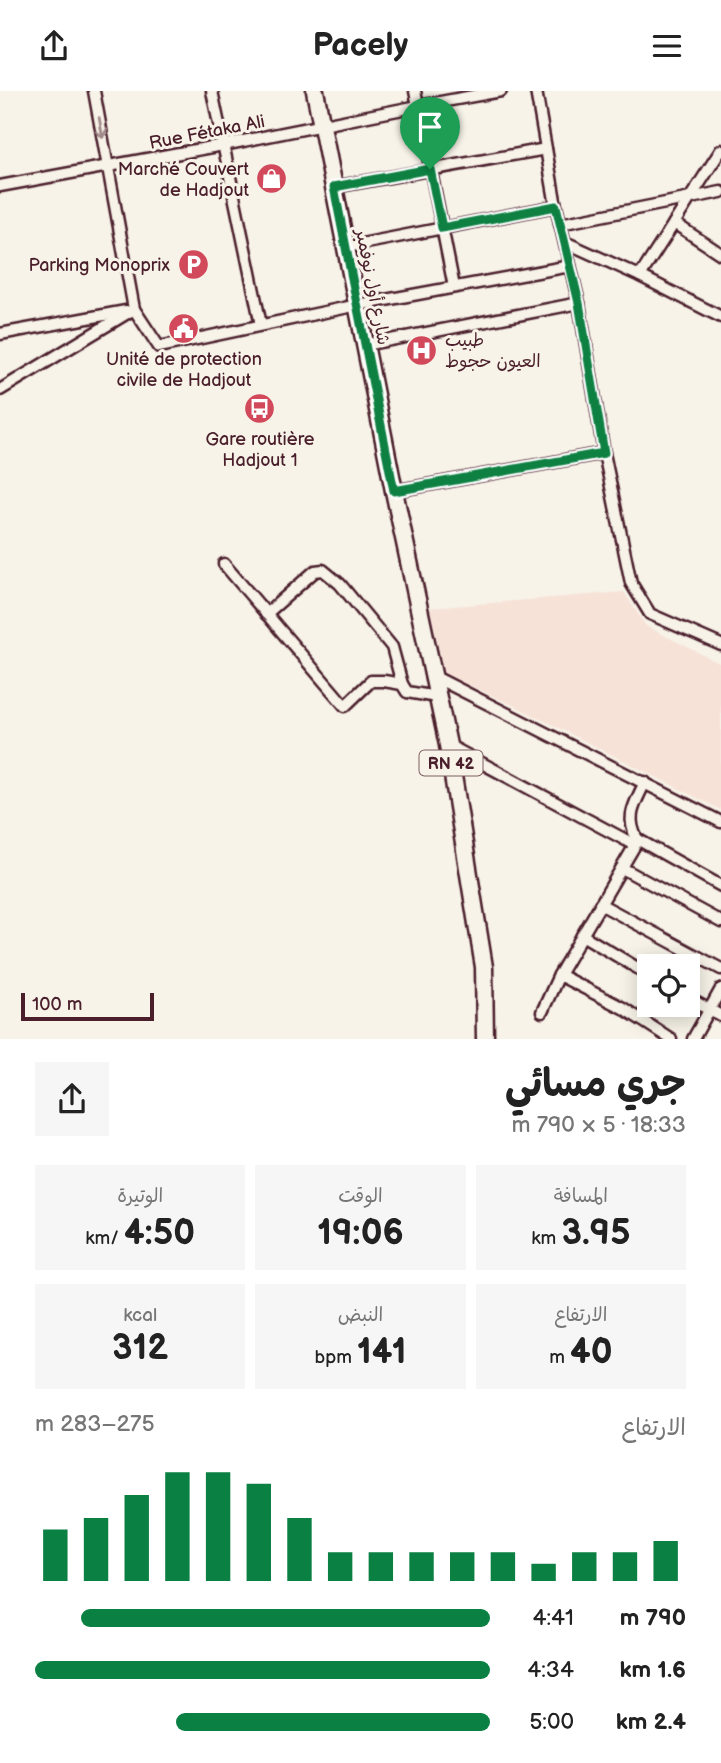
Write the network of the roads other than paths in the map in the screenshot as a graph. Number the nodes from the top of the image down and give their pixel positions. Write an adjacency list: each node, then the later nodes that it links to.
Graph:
1 (94, 91): 12 (street, one-way to 12)
2 (212, 91): 9 (street)
3 (315, 91): 8 (main road, شارع أول نوفمبر / RN 42)
4 (415, 91): 7 (street)
5 (501, 91): 7 (street, Rue Fétaka Ali)
6 (536, 91): 10 (street)
7 (418, 106): 8 (street, Rue Fétaka Ali); 13 (street)
8 (321, 125): 9 (street, Rue Fétaka Ali); 15 (main road, شارع أول نوفمبر / RN 42)
9 (223, 145): 12 (street, Rue Fétaka Ali); 32 (street)
10 (546, 149): 13 (street); 18 (street)
11 (721, 150): 17 (street)
12 (108, 166): 14 (street, Rue Fétaka Ali); 30 (street)
13 (430, 169): 15 (street); 21 (street)
14 (0, 186)
15 (334, 187): 23 (main road, شارع أول نوفمبر / RN 42)
16 (721, 191): 17 (street)
17 (689, 198): 19 (street); 20 (street)
18 (556, 206): 20 (street); 21 (street)
19 (674, 223): 24 (street); 26 (street)
20 (561, 225): 22 (street)
21 (442, 228): 23 (street); 27 (street)
22 (565, 242): 25 (street); 26 (street)
23 (345, 247): 29 (main road, شارع أول نوفمبر / RN 42)
24 (721, 254)
25 (570, 266): 27 (street); 28 (street)
26 (640, 276): 31 (street)
27 (454, 287): 29 (street)
28 (579, 303): 34 (street); 36 (street)
29 (358, 305): 32 (street); 34 (main road, شارع أول نوفمبر / RN 42)
30 (134, 309): 32 (street); 33 (street); 35 (street)
31 (721, 317)
32 (261, 325)
33 (0, 334)
34 (365, 345): 37 (main road, شارع أول نوفمبر / RN 42)
35 (0, 390)
36 (604, 453): 37 (street); 40 (street)
37 (394, 491): 41 (main road, RN 42)
38 (223, 564): 39 (street)
39 (266, 614): 42 (street); 42 (street)
40 (721, 645)
41 (433, 676): 43 (main road, RN 42); 45 (street)
42 (402, 684): 43 (street)
43 (437, 697): 44 (main road, RN 42)
44 (448, 745): 47 (street); 61 (main road, RN 42)
45 (645, 782): 46 (street); 47 (street)
46 (721, 822)
47 (636, 842): 48 (street); 49 (street)
48 (622, 868): 50 (street); 51 (street)
49 (721, 886)
50 (600, 904): 52 (street); 54 (street)
51 (721, 922)
52 (582, 935): 53 (street); 55 (street)
53 (637, 968)
54 (721, 969)
55 (559, 975): 59 (street); 62 (street)
56 (721, 989): 58 (street)
57 (700, 1005): 58 (street)
58 (709, 1010): 60 (street); 63 (street)
59 (542, 1011)
60 (721, 1016)
61 (485, 1038)
62 (671, 1038)
63 (693, 1038)

